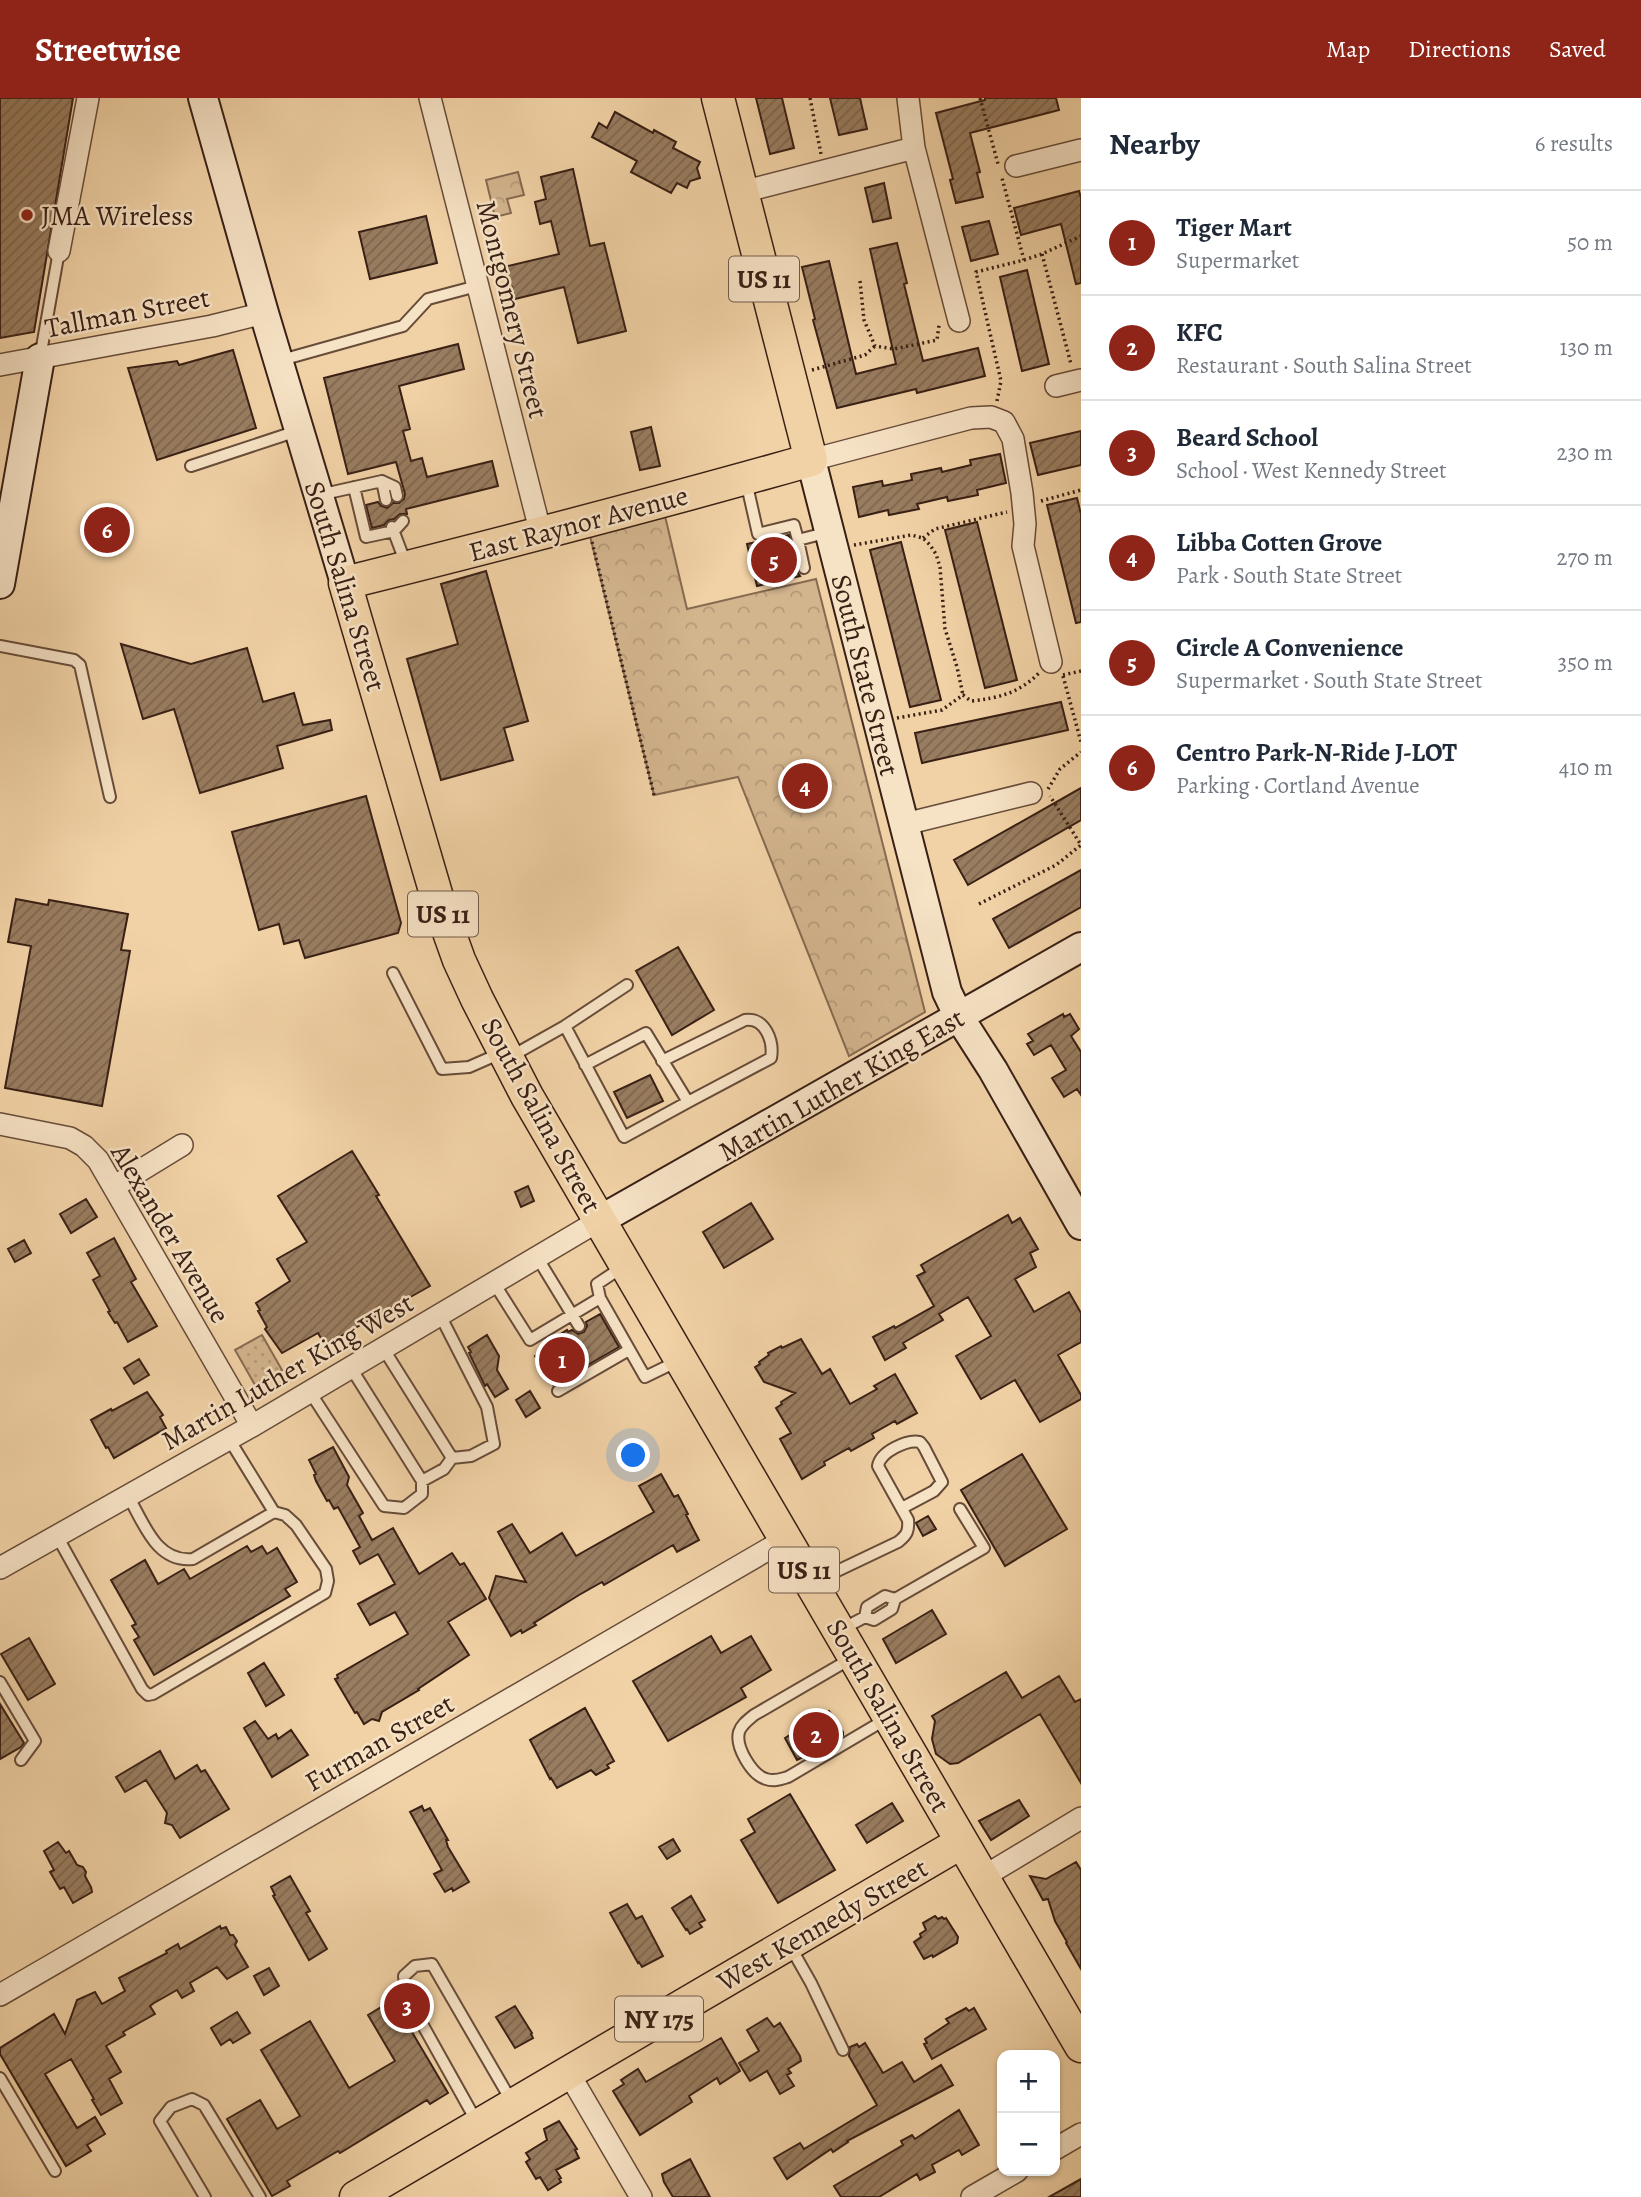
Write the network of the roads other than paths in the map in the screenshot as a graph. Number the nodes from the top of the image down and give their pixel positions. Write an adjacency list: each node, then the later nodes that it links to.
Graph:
1 (88, 98): 10 (street)
2 (203, 98): 12 (street, South Salina Street)
3 (430, 98): 11 (street, Montgomery Street)
4 (718, 98): 9 (main road, South State Street / US 11)
5 (908, 98): 6 (street)
6 (914, 148): 9 (street); 13 (street)
7 (1081, 150): 8 (street)
8 (1016, 166)
9 (742, 192): 20 (main road, South State Street / US 11)
10 (59, 251): 14 (lane)
11 (477, 286): 15 (lane); 28 (street, Montgomery Street)
12 (264, 313): 14 (street, Tallman Street); 15 (street, South Salina Street)
13 (960, 321)
14 (40, 358): 16 (street, Tallman Street); 33 (street)
15 (278, 361): 19 (street, South Salina Street)
16 (0, 365)
17 (1077, 375): 18 (street)
18 (1056, 386)
19 (299, 430): 21 (lane); 24 (street, South Salina Street)
20 (811, 460): 22 (main road, East Raynor Avenue); 30 (street, South State Street); 36 (street)
21 (191, 466)
22 (745, 479): 28 (main road, East Raynor Avenue); 29 (lane)
23 (354, 487): 24 (lane); 25 (lane); 27 (lane)
24 (319, 495): 34 (street, South Salina Street)
25 (392, 498)
26 (403, 521): 27 (lane)
27 (392, 528): 31 (lane)
28 (541, 534): 31 (main road, East Raynor Avenue)
29 (798, 540): 30 (lane); 32 (lane)
30 (832, 541): 39 (street, South State Street)
31 (407, 566): 34 (main road, East Raynor Avenue)
32 (804, 568)
33 (0, 583)
34 (345, 583): 45 (main road, South Salina Street / US 11)
35 (0, 646): 38 (lane)
36 (1057, 669)
37 (1039, 792): 39 (street)
38 (110, 797)
39 (905, 824): 43 (street, South State Street)
40 (1081, 947): 43 (street, Martin Luther King East)
41 (393, 973): 45 (lane)
42 (627, 985): 44 (lane)
43 (959, 1017): 52 (street, Martin Luther King East); 53 (street, South State Street)
44 (565, 1027): 45 (lane); 47 (lane)
45 (506, 1055): 52 (main road, South Salina Street / US 11)
46 (662, 1061): 47 (lane); 48 (lane); 48 (lane)
47 (585, 1065): 48 (lane)
48 (688, 1102)
49 (0, 1124): 51 (street, Alexander Avenue)
50 (182, 1144): 51 (street)
51 (115, 1186): 69 (street, Alexander Avenue)
52 (600, 1220): 54 (street, Martin Luther King West); 55 (main road, South Salina Street / US 11)
53 (1081, 1226)
54 (537, 1257): 56 (street, Martin Luther King West); 60 (lane)
55 (626, 1265): 57 (lane); 65 (main road, South Salina Street / US 11)
56 (494, 1283): 59 (street, Martin Luther King West); 60 (lane)
57 (600, 1298): 58 (lane); 64 (lane)
58 (584, 1308): 60 (lane); 61 (lane)
59 (440, 1315): 63 (street, Martin Luther King West); 71 (lane)
60 (572, 1315): 62 (lane)
61 (590, 1319)
62 (579, 1326)
63 (383, 1348): 66 (street, Martin Luther King West); 71 (lane)
64 (629, 1350): 65 (lane); 67 (lane)
65 (681, 1359): 78 (main road, South Salina Street / US 11)
66 (351, 1368): 68 (street, Martin Luther King West); 72 (lane)
67 (558, 1391)
68 (310, 1392): 69 (street, Martin Luther King West); 72 (lane)
69 (252, 1426): 70 (street, Martin Luther King West)
70 (229, 1439): 73 (street, Martin Luther King West); 76 (lane)
71 (452, 1458): 72 (lane)
72 (422, 1481)
73 (128, 1496): 76 (lane); 77 (street, Martin Luther King West)
74 (902, 1508): 74 (lane); 80 (lane)
75 (960, 1509): 81 (lane)
76 (274, 1512): 77 (lane)
77 (57, 1536): 79 (street, Martin Luther King West)
78 (786, 1539): 80 (main road, South Salina Street / US 11); 89 (street, Furman Street)
79 (0, 1568)
80 (812, 1583): 81 (main road, South Salina Street / US 11)
81 (853, 1634): 83 (main road, South Salina Street / US 11); 83 (lane)
82 (0, 1682): 84 (lane)
83 (890, 1717): 86 (main road, South Salina Street / US 11)
84 (21, 1760)
85 (1081, 1818): 87 (street)
86 (962, 1842): 87 (main road, South Salina Street / US 11); 88 (main road, West Kennedy Street / NY 175)
87 (983, 1878): 90 (main road, South Salina Street / US 11)
88 (788, 1944): 91 (lane); 92 (main road, West Kennedy Street / NY 175)
89 (0, 1995)
90 (1081, 2046)
91 (842, 2050)
92 (568, 2072): 94 (main road, West Kennedy Street / NY 175); 103 (street)
93 (0, 2078): 98 (lane)
94 (513, 2104): 95 (main road, West Kennedy Street / NY 175); 95 (lane)
95 (479, 2125): 102 (main road, West Kennedy Street / NY 175)
96 (1081, 2134): 97 (street)
97 (1060, 2146)
98 (55, 2171)
99 (1008, 2176): 104 (street)
100 (205, 2197): 101 (lane)
101 (260, 2197)
102 (356, 2197)
103 (642, 2197)
104 (972, 2197)

